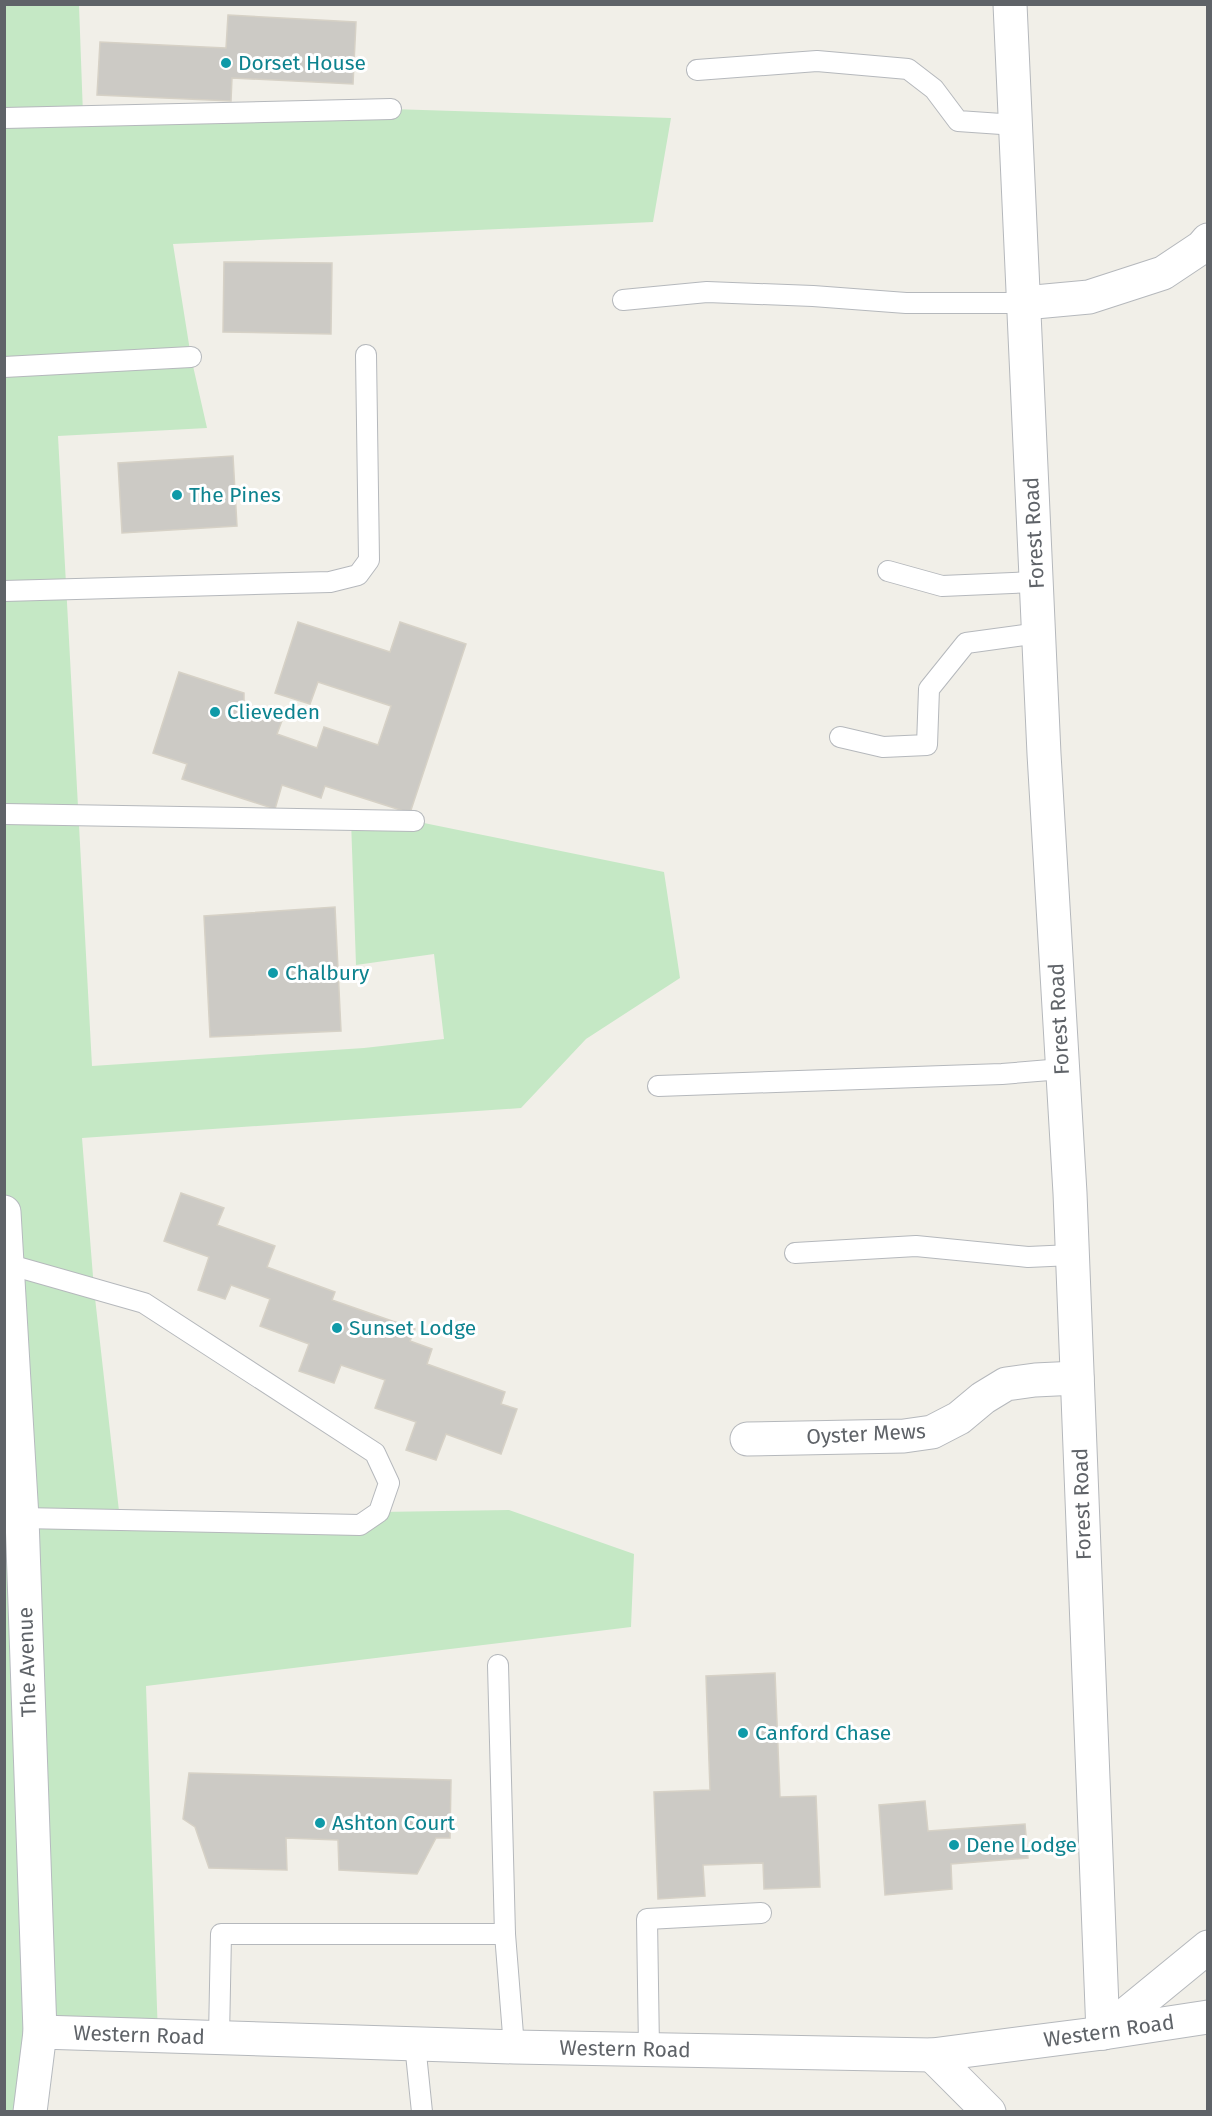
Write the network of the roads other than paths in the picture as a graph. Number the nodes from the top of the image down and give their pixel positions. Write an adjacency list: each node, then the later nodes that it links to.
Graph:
1 (1010, 4): 5 (street, Forest Road)
2 (697, 70): 5 (lane)
3 (391, 109): 4 (lane)
4 (4, 118)
5 (1016, 124): 8 (street, Forest Road)
6 (1208, 240): 8 (street)
7 (623, 300): 8 (lane)
8 (1024, 303): 13 (street, Forest Road)
9 (366, 356): 14 (lane)
10 (191, 357): 11 (lane)
11 (4, 367)
12 (888, 571): 13 (lane)
13 (1036, 582): 15 (street, Forest Road)
14 (4, 591)
15 (1039, 633): 16 (lane); 19 (street, Forest Road)
16 (840, 737)
17 (4, 814): 18 (lane)
18 (414, 821)
19 (1062, 1069): 20 (lane); 23 (street, Forest Road)
20 (658, 1086)
21 (4, 1212): 24 (street, The Avenue)
22 (795, 1252): 23 (lane)
23 (1072, 1255): 25 (street, Forest Road)
24 (8, 1264): 27 (street, The Avenue); 27 (lane)
25 (1077, 1378): 26 (street, Oyster Mews); 35 (street, Forest Road)
26 (747, 1439)
27 (16, 1525): 28 (street, The Avenue)
28 (15, 1610): 34 (street, The Avenue)
29 (498, 1665): 31 (lane)
30 (761, 1913): 39 (lane)
31 (506, 1934): 36 (lane); 38 (lane)
32 (1208, 1947): 35 (street)
33 (1208, 2017): 35 (street, Western Road)
34 (40, 2032): 36 (street, Western Road); 41 (street, The Avenue)
35 (1103, 2033): 40 (street, Western Road)
36 (219, 2038): 37 (street, Western Road)
37 (415, 2044): 38 (street, Western Road); 42 (lane)
38 (514, 2047): 39 (street, Western Road)
39 (649, 2049): 40 (street, Western Road)
40 (932, 2055): 43 (street)
41 (30, 2112)
42 (422, 2112)
43 (989, 2112)

